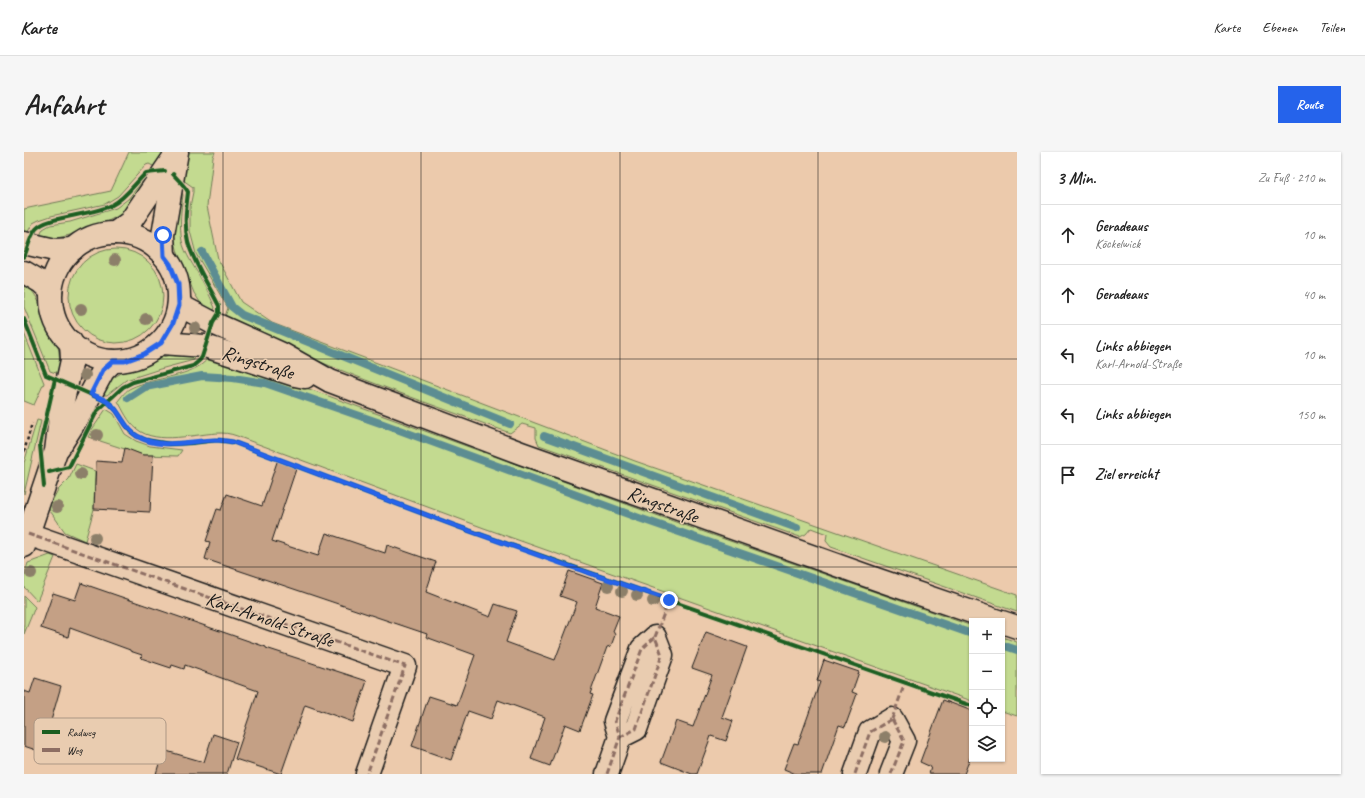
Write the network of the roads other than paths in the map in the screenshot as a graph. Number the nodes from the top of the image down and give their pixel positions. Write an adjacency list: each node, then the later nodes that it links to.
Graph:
1 (177, 153): 2 (main road); 5 (main road)
2 (116, 233): 4 (main road); 5 (main road)
3 (24, 243): 4 (main road)
4 (73, 249): 7 (main road)
5 (164, 256): 8 (main road)
6 (24, 272): 7 (main road)
7 (51, 291): 9 (main road)
8 (179, 305): 10 (main road); 12 (main road, Ringstraße)
9 (71, 342): 11 (main road); 13 (main road, Karl-Arnold-Straße)
10 (161, 343): 11 (main road); 12 (main road, Ringstraße)
11 (113, 361): 13 (main road, Karl-Arnold-Straße)
12 (330, 381): 15 (main road, Ringstraße)
13 (56, 451): 14 (main road, Karl-Arnold-Straße)
14 (26, 540): 19 (main road, Karl-Arnold-Straße)
15 (989, 618)
16 (1005, 623): 17 (main road)
17 (1017, 627)
18 (620, 737): 20 (main road)
19 (367, 774)
20 (607, 774)
21 (855, 774): 22 (main road)
22 (891, 774)

